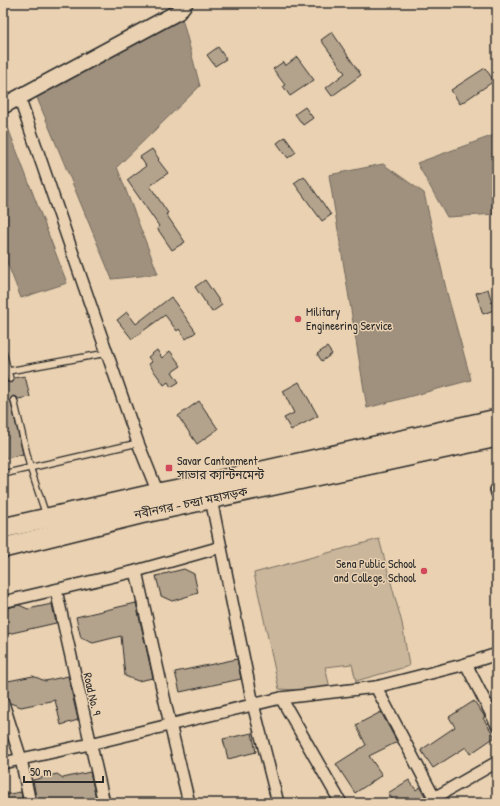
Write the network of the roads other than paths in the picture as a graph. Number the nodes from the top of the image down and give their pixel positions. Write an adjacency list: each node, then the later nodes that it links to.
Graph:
1 (185, 3): 2 (street)
2 (19, 97): 3 (street); 5 (street)
3 (3, 106)
4 (3, 352): 6 (lane)
5 (107, 352): 6 (lane); 11 (street)
6 (5, 372): 7 (lane)
7 (10, 379)
8 (14, 400): 12 (lane)
9 (497, 419): 14 (highway, নবীনগর - চন্দ্রা মহাসড়ক)
10 (497, 437): 15 (highway, নবীনগর - চন্দ্রা মহাসড়ক)
11 (138, 443): 12 (lane); 14 (street)
12 (30, 467): 13 (lane); 16 (lane)
13 (3, 474)
14 (158, 493): 16 (highway, নবীনগর - চন্দ্রা মহাসড়ক)
15 (211, 499): 18 (street); 19 (highway, নবীনগর - চন্দ্রা মহাসড়ক)
16 (47, 518): 17 (highway, নবীনগর - চন্দ্রা মহাসড়ক)
17 (3, 528)
18 (221, 547): 20 (street); 28 (street)
19 (3, 548)
20 (136, 571): 21 (street); 29 (street)
21 (56, 590): 22 (street); 31 (street, Road No. 9)
22 (3, 602)
23 (497, 654): 24 (street)
24 (466, 664): 25 (street); 30 (street)
25 (376, 687): 26 (street); 35 (street)
26 (281, 698): 28 (street); 40 (street)
27 (3, 703): 32 (street)
28 (253, 704): 29 (street); 39 (street)
29 (170, 724): 31 (street); 38 (street)
30 (497, 725)
31 (90, 744): 32 (street); 37 (street, Road No. 9)
32 (20, 759): 34 (street); 36 (street)
33 (497, 762): 35 (street)
34 (3, 763)
35 (436, 800)
36 (30, 803)
37 (104, 803)
38 (189, 803)
39 (278, 803)
40 (341, 803)

